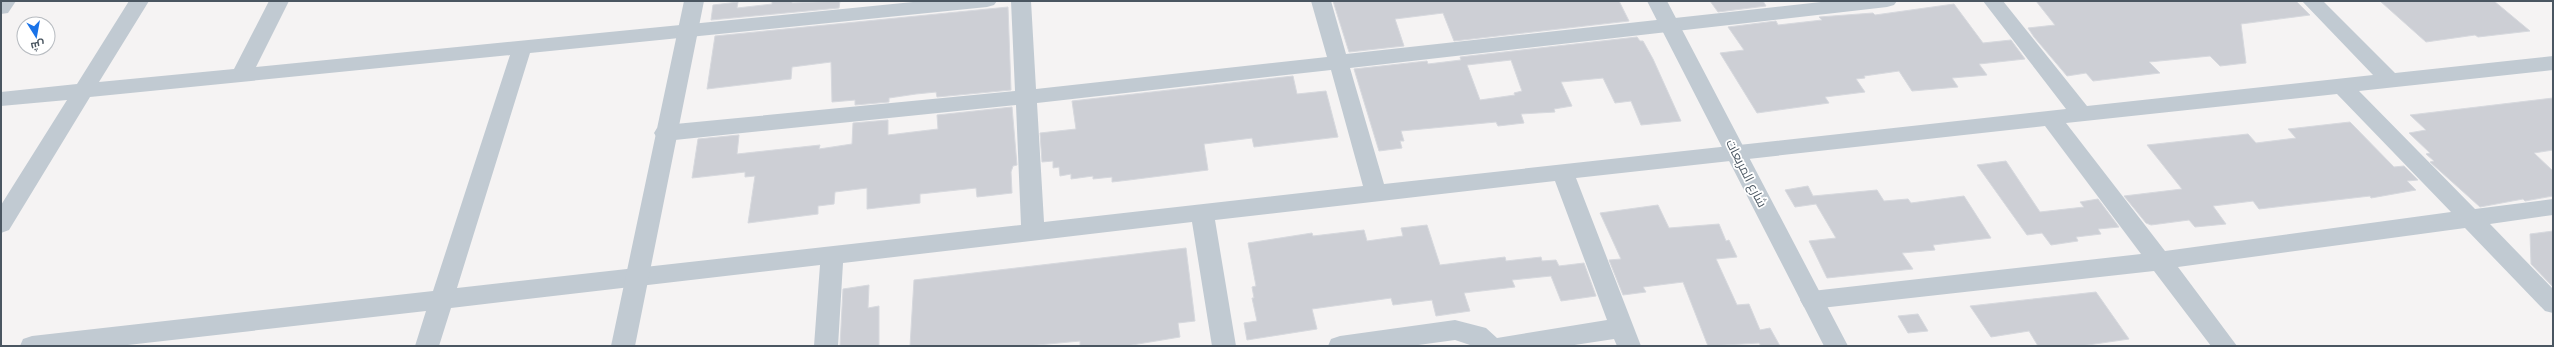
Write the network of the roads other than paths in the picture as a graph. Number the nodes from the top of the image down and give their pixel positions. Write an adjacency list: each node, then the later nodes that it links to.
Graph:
1 (6, 1): 14 (street)
2 (139, 1): 23 (street)
3 (279, 1): 20 (street)
4 (694, 1): 16 (street)
5 (987, 1): 13 (street)
6 (1021, 1): 24 (street)
7 (1322, 1): 18 (street)
8 (1657, 1): 15 (street, شارع المربعات)
9 (1887, 1): 12 (street)
10 (1992, 1): 26 (street)
11 (2312, 1): 21 (street)
12 (1834, 4): 15 (street)
13 (854, 7): 16 (street)
14 (1, 8)
15 (1670, 27): 18 (street); 29 (street, شارع المربعات)
16 (688, 32): 17 (street); 28 (street)
17 (522, 48): 20 (street); 41 (street)
18 (1339, 61): 24 (street); 31 (street)
19 (2553, 63): 21 (street)
20 (242, 74): 23 (street)
21 (2391, 81): 22 (street)
22 (2342, 86): 26 (street); 34 (street)
23 (84, 91): 25 (street); 35 (street)
24 (1026, 97): 28 (street); 36 (street)
25 (1, 99)
26 (2082, 115): 27 (street)
27 (2051, 119): 29 (street); 38 (street)
28 (665, 133): 39 (street)
29 (1736, 152): 30 (street); 40 (street, شارع المربعات)
30 (1563, 172): 31 (street); 43 (street)
31 (1376, 193): 33 (street)
32 (2553, 207): 34 (street)
33 (1202, 213): 36 (street); 48 (street)
34 (2467, 218): 38 (street); 42 (street)
35 (1, 224)
36 (1033, 232): 37 (street)
37 (832, 256): 39 (street); 47 (street)
38 (2159, 261): 40 (street); 53 (street)
39 (636, 278): 41 (street); 46 (street)
40 (1812, 300): 52 (street, شارع المربعات)
41 (441, 301): 44 (street); 45 (street)
42 (2553, 304)
43 (1625, 337): 51 (street)
44 (32, 346)
45 (428, 346)
46 (623, 346)
47 (826, 346)
48 (1224, 346)
49 (1340, 346): 50 (street)
50 (1489, 346)
51 (1504, 346)
52 (1836, 346)
53 (2225, 346)

